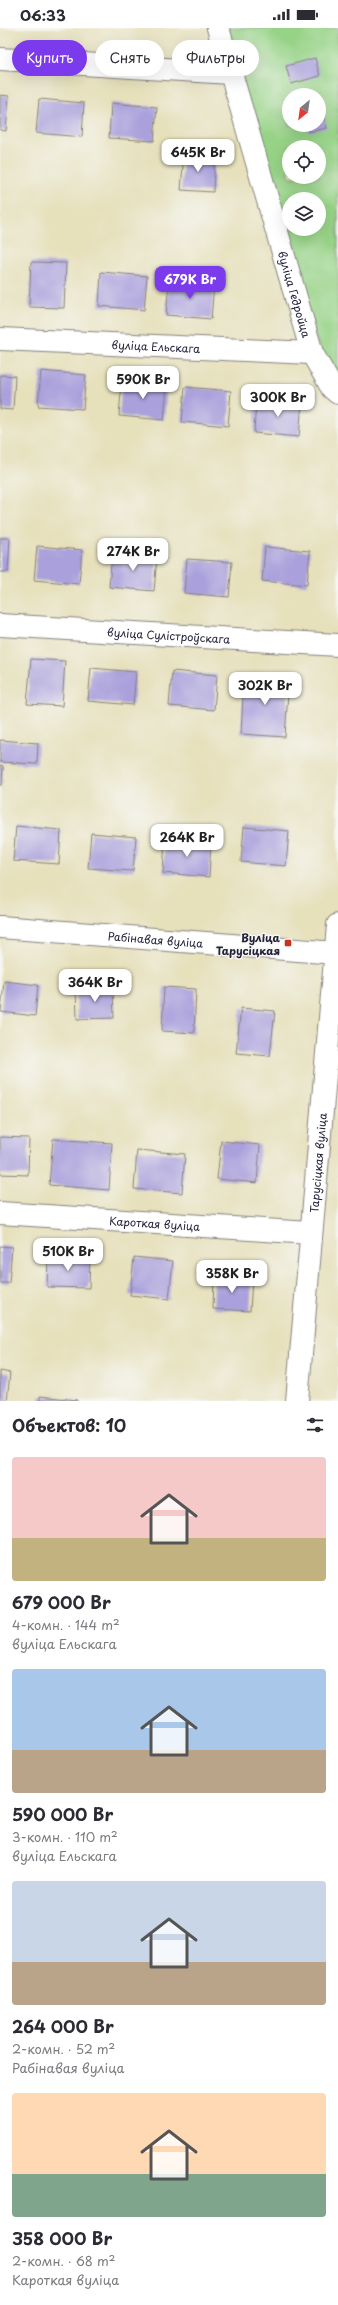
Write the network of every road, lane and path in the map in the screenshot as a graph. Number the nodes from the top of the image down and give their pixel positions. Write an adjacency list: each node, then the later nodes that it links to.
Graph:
1 (218, 28): 2 (street, вуліца Гедройца)
2 (221, 40)
3 (0, 59): 4 (street)
4 (172, 69)
5 (232, 76): 7 (street, вуліца Гедройца)
6 (0, 339): 7 (street, вуліца Ельскага)
7 (312, 353): 8 (street, вуліца Гедройца)
8 (338, 393)
9 (0, 625): 10 (street, вуліца Сулістроўскага)
10 (338, 645)
11 (338, 925): 13 (street, Тарусіцкая вуліца)
12 (0, 926): 13 (street, Рабінавая вуліца)
13 (336, 953): 15 (street, Тарусіцкая вуліца)
14 (0, 1213): 15 (street, Кароткая вуліца)
15 (310, 1233): 16 (street, Тарусіцкая вуліца)
16 (296, 1401)

